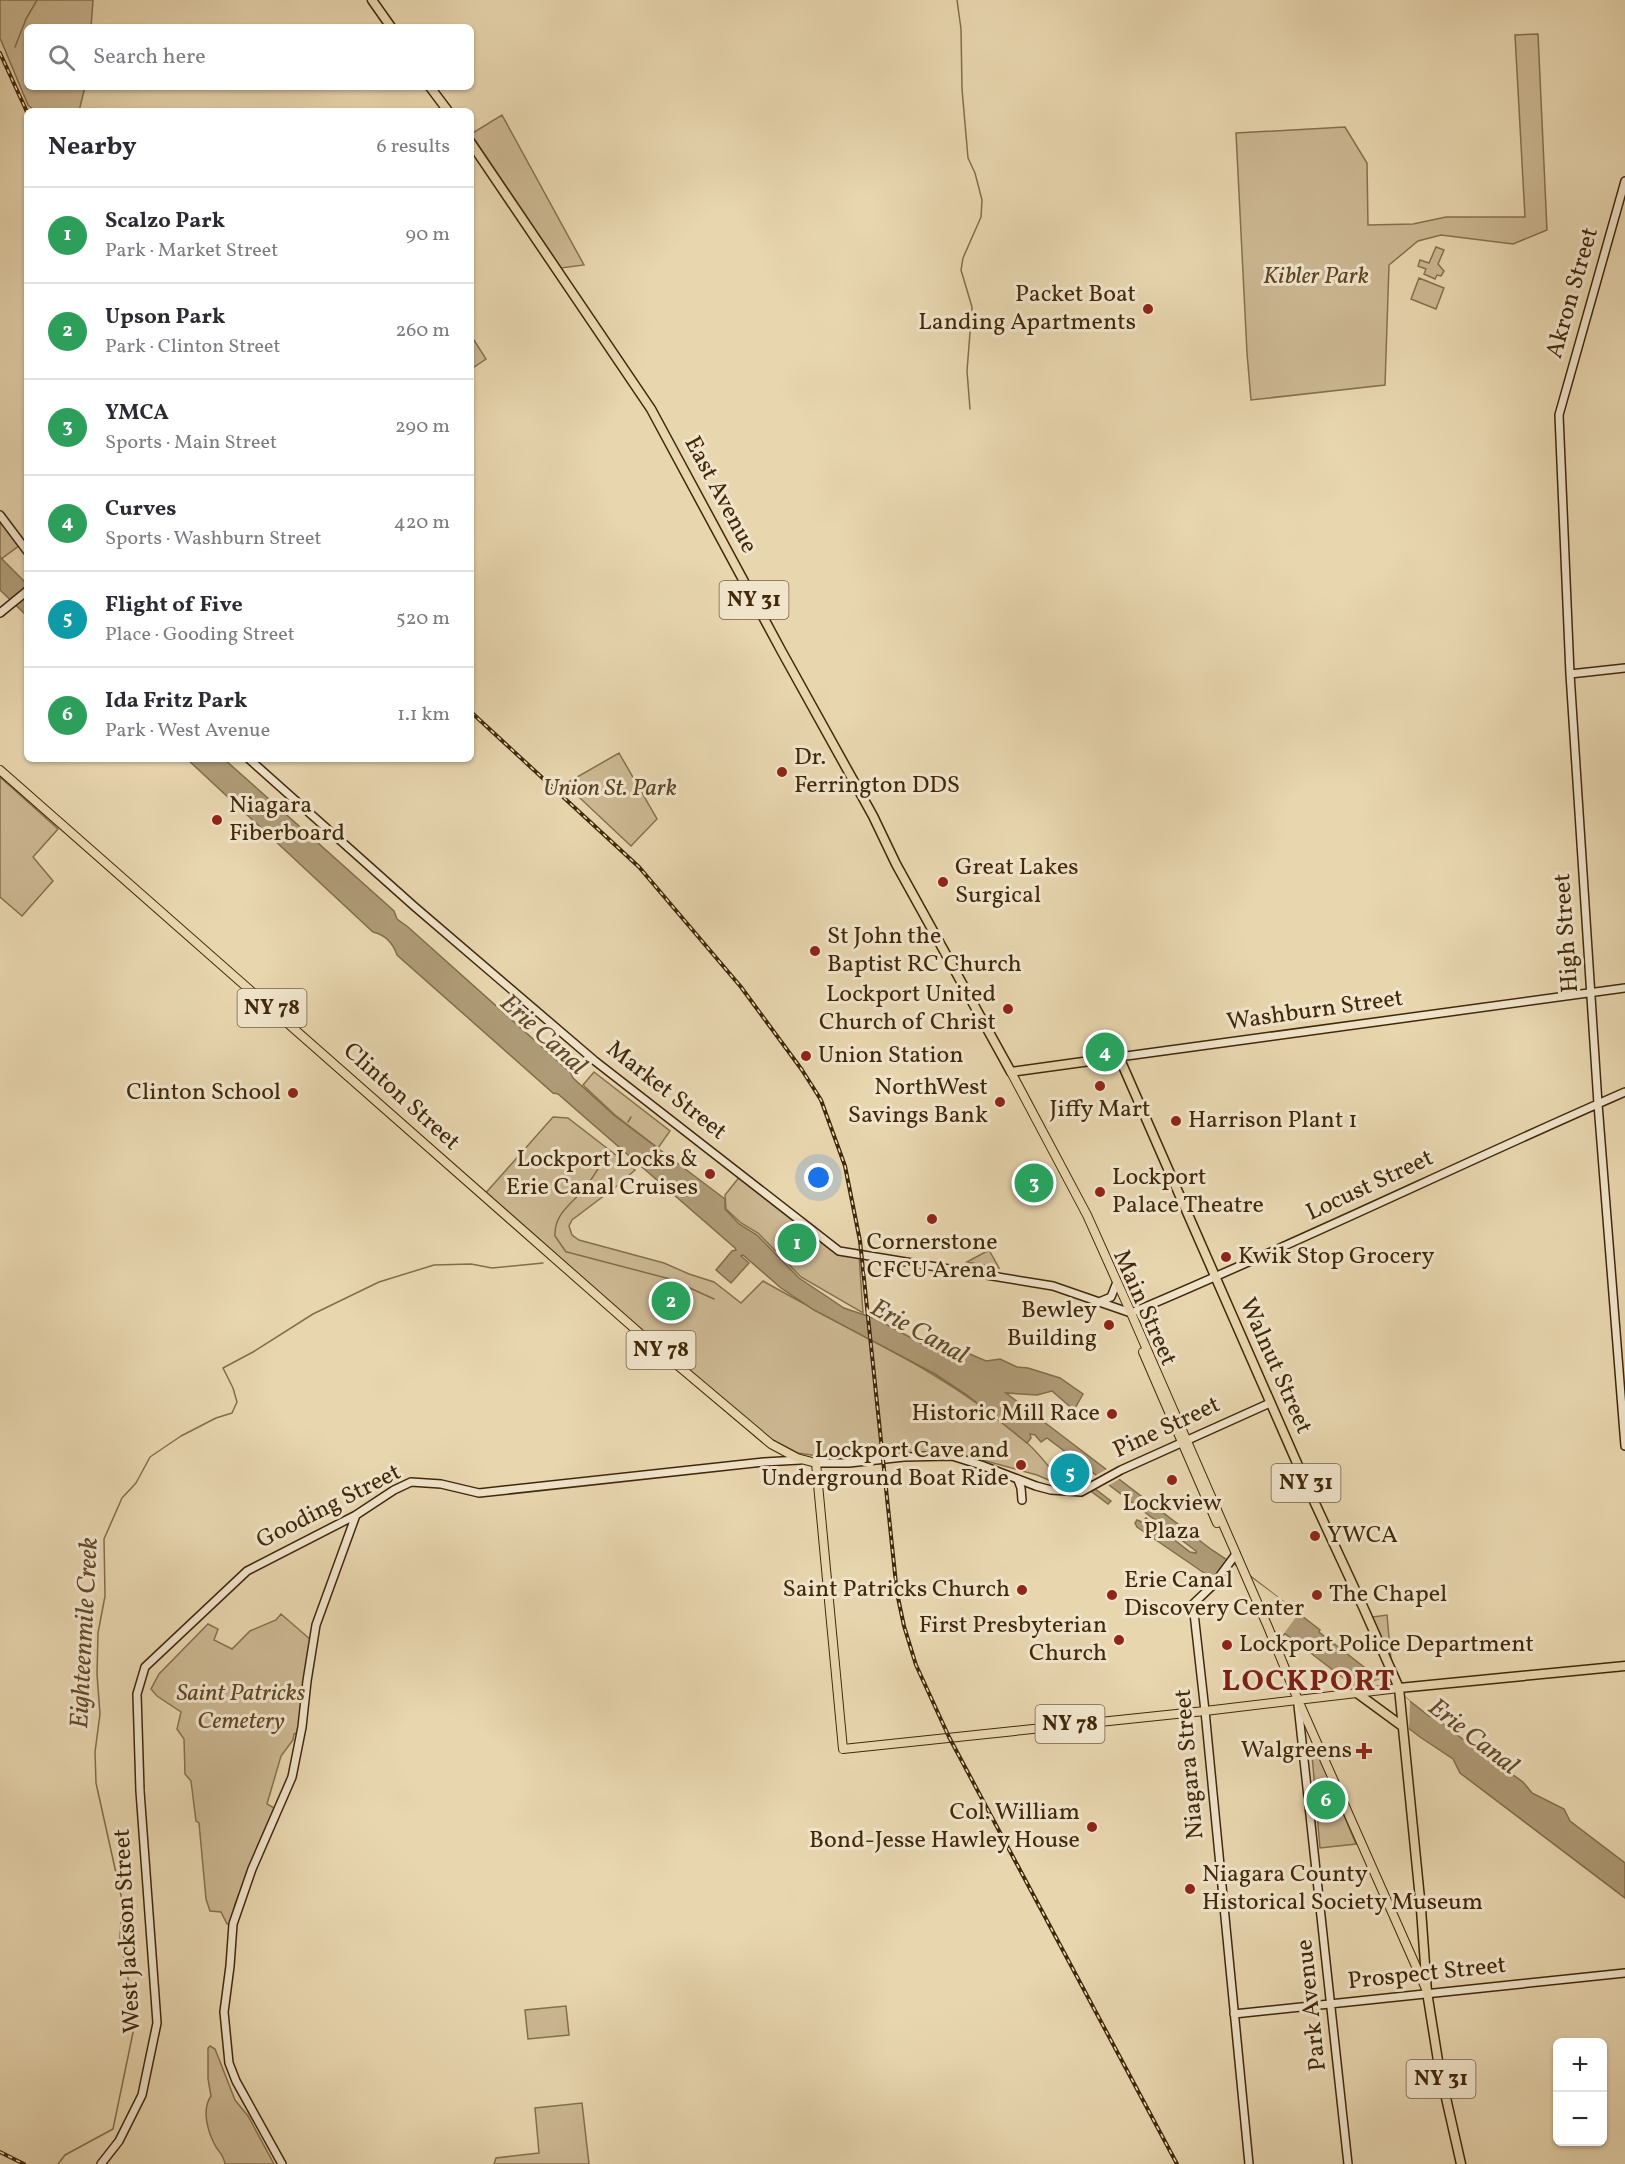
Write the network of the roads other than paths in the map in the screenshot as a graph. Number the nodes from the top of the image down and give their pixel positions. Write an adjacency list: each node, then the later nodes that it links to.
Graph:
1 (372, 0): 2 (highway)
2 (389, 24)
3 (432, 90): 4 (highway)
4 (445, 108)
5 (474, 147): 19 (highway, East Avenue / NY 31)
6 (1625, 181): 7 (street, Akron Street)
7 (1559, 415): 13 (street, High Street)
8 (0, 515): 9 (street)
9 (24, 547)
10 (24, 593): 11 (street)
11 (0, 613)
12 (1625, 668): 13 (street)
13 (1570, 674): 17 (street, High Street)
14 (252, 762): 24 (street, Market Street)
15 (0, 770): 29 (main road, Clinton Street / NY 78)
16 (1625, 987): 17 (street, Washburn Street)
17 (1591, 992): 18 (street, Washburn Street); 21 (street, High Street)
18 (1119, 1057): 19 (highway, Washburn Street); 22 (highway, Walnut Street / NY 31)
19 (1011, 1072): 23 (main road, Main Street)
20 (1625, 1092): 21 (street, Locust Street)
21 (1598, 1104): 22 (street, Locust Street); 28 (street, High Street)
22 (1216, 1277): 25 (street, Locust Street); 26 (highway, Walnut Street / NY 31)
23 (1116, 1285): 24 (street); 25 (main road, Main Street)
24 (1099, 1302): 25 (street, Market Street)
25 (1128, 1312): 27 (main road, Main Street)
26 (1270, 1403): 27 (street, Pine Street); 39 (highway, Walnut Street / NY 31)
27 (1184, 1442): 34 (street, Pine Street); 37 (main road, Main Street)
28 (1625, 1446)
29 (780, 1450): 30 (main road, Gooding Street / NY 78); 31 (street)
30 (805, 1460): 31 (street, Gooding Street); 32 (main road, Gooding Street / NY 78)
31 (764, 1462): 36 (street, Gooding Street)
32 (816, 1463): 33 (street, Gooding Street); 42 (main road, NY 78)
33 (1018, 1480): 34 (street, Gooding Street); 35 (street)
34 (1081, 1492)
35 (1022, 1500)
36 (356, 1515): 44 (street, Gooding Street); 50 (street)
37 (1236, 1562): 41 (main road, Main Street); 42 (street, Niagara Street)
38 (1625, 1666): 39 (highway, NY 78)
39 (1398, 1689): 40 (main road, NY 78); 43 (highway, NY 31)
40 (1354, 1693): 41 (main road, NY 78); 43 (highway)
41 (1298, 1700): 42 (main road, NY 78); 46 (main road, Main Street); 47 (street, Park Avenue)
42 (1205, 1711): 48 (street, Niagara Street)
43 (1402, 1730): 46 (highway, NY 31)
44 (140, 1791): 49 (street, West Jackson Street)
45 (1625, 1972): 46 (street, Prospect Street)
46 (1427, 1992): 47 (street, Prospect Street); 53 (highway, NY 31)
47 (1332, 2003): 48 (street, Prospect Street); 52 (street, Park Avenue)
48 (1234, 2014): 51 (street, Niagara Street)
49 (101, 2164)
50 (282, 2164)
51 (1249, 2164)
52 (1348, 2164)
53 (1461, 2164)

